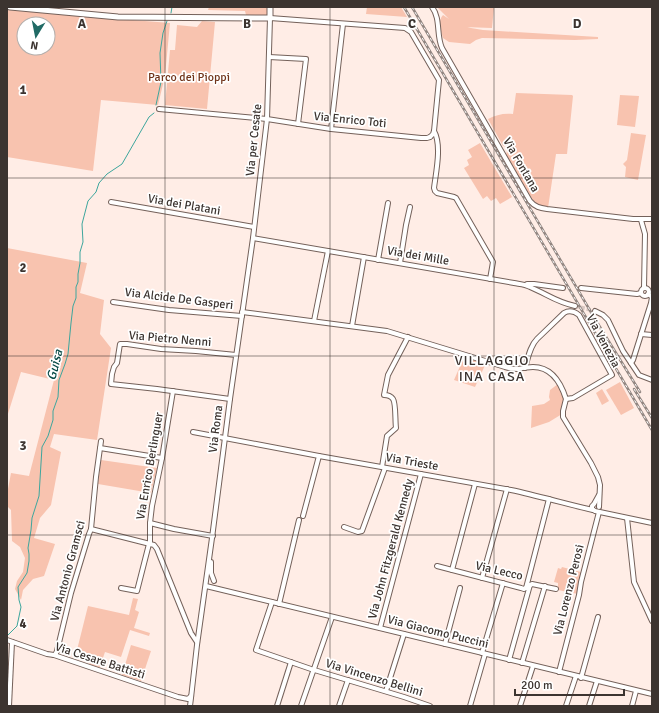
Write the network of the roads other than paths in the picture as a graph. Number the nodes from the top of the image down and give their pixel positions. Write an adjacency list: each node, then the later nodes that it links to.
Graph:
1 (10, 7): 4 (street)
2 (270, 7): 5 (street, Via per Cesate)
3 (432, 7): 18 (street, Via Fontana)
4 (31, 8): 5 (street)
5 (270, 18): 6 (street); 7 (street, Via per Cesate)
6 (343, 24): 11 (street); 12 (street)
7 (269, 56): 9 (street, Via per Cesate); 10 (street)
8 (159, 109): 9 (street, Via Enrico Toti)
9 (267, 119): 10 (street, Via Enrico Toti); 20 (street, Via per Cesate)
10 (298, 124): 11 (street, Via Enrico Toti)
11 (331, 129): 13 (street, Via Enrico Toti)
12 (434, 131): 13 (street); 14 (street)
13 (430, 137): 14 (street)
14 (438, 142): 27 (street)
15 (111, 202): 20 (street, Via dei Platani)
16 (388, 203): 24 (street)
17 (410, 207): 25 (street)
18 (641, 220): 19 (street, Via Fontana); 31 (street)
19 (652, 220)
20 (254, 227): 21 (street, Via per Cesate)
21 (253, 238): 22 (street, Via dei Mille); 26 (street, Via per Cesate)
22 (328, 251): 23 (street, Via dei Mille); 38 (street)
23 (364, 257): 24 (street, Via dei Mille); 39 (street)
24 (378, 260): 25 (street, Via dei Mille)
25 (400, 263): 27 (street, Via dei Mille)
26 (248, 275): 37 (street, Via Roma)
27 (490, 279): 28 (street, Via dei Mille)
28 (525, 285): 29 (street); 35 (street, Via dei Mille)
29 (563, 288)
30 (581, 288): 32 (street)
31 (644, 288): 32 (street); 33 (street)
32 (641, 293): 33 (street)
33 (651, 296): 40 (street)
34 (113, 302): 37 (street, Via Alcide De Gasperi)
35 (575, 306)
36 (595, 310): 44 (street)
37 (242, 314): 38 (street, Via Alcide De Gasperi); 43 (street, Via Roma)
38 (314, 321): 39 (street, Via Alcide De Gasperi)
39 (352, 326): 42 (street, Via Alcide De Gasperi)
40 (641, 334): 41 (street); 44 (street)
41 (652, 335)
42 (408, 337): 45 (street, Via Alcide De Gasperi); 58 (street)
43 (236, 355): 47 (street, Via Pietro Nenni); 48 (street, Via Roma)
44 (631, 363): 46 (street)
45 (525, 368): 49 (street); 49 (street, Via Venezia)
46 (652, 380)
47 (173, 391): 48 (street); 57 (street, Via Enrico Berlinguer)
48 (230, 398): 51 (street, Via Roma)
49 (566, 399): 62 (street, Via Lorenzo Perosi)
50 (193, 432): 51 (street, Via Trieste)
51 (225, 438): 52 (street, Via Trieste); 54 (street, Via Roma)
52 (234, 439): 54 (street); 56 (street, Via Trieste)
53 (101, 441): 55 (street, Via Antonio Gramsci)
54 (224, 445): 73 (street, Via Roma)
55 (100, 448): 57 (street); 72 (street, Via Antonio Gramsci)
56 (319, 456): 58 (street, Via Trieste); 66 (street)
57 (162, 458): 69 (street, Via Enrico Berlinguer)
58 (383, 467): 59 (street, Via Trieste); 71 (street)
59 (421, 474): 60 (street, Via Trieste); 95 (street, Via John Fitzgerald Kennedy)
60 (475, 484): 61 (street, Via Trieste); 77 (street)
61 (507, 489): 63 (street, Via Trieste); 79 (street)
62 (600, 492): 64 (street); 65 (street, Via Lorenzo Perosi)
63 (549, 499): 64 (street, Via Trieste); 87 (street)
64 (593, 507): 65 (street, Via Trieste)
65 (601, 511): 67 (street); 107 (street, Via Lorenzo Perosi)
66 (303, 516)
67 (627, 518): 70 (street); 94 (street)
68 (299, 520): 91 (street)
69 (150, 523): 73 (street); 74 (street, Via Enrico Berlinguer)
70 (652, 523)
71 (344, 527)
72 (92, 529): 74 (street); 101 (street, Via Antonio Gramsci)
73 (213, 536): 75 (street, Via Roma)
74 (149, 544): 85 (street, Via Enrico Berlinguer); 98 (street)
75 (210, 559): 78 (street, Via Roma); 80 (street)
76 (437, 566): 77 (street, Via Lecco)
77 (452, 570): 79 (street, Via Lecco)
78 (207, 575): 80 (street); 83 (street, Via Roma)
79 (482, 578): 81 (street, Via Lecco)
80 (214, 581): 88 (street)
81 (503, 583): 87 (street, Via Lecco); 100 (street)
82 (530, 585): 84 (street, Via Lecco); 87 (street, Via Lecco); 102 (street)
83 (206, 586): 88 (street, Via Giacomo Puccini); 98 (street, Via Roma)
84 (545, 586): 89 (street, Via Lecco); 104 (street)
85 (121, 588)
86 (460, 588): 99 (street)
87 (526, 588)
88 (220, 589): 90 (street, Via Giacomo Puccini)
89 (556, 589)
90 (272, 602): 91 (street, Via Giacomo Puccini); 103 (street, Via Vincenzo Bellini)
91 (279, 604): 92 (street, Via Giacomo Puccini)
92 (332, 617): 95 (street, Via Giacomo Puccini); 106 (street)
93 (598, 617): 109 (street)
94 (652, 621)
95 (380, 628): 96 (street, Via Giacomo Puccini)
96 (404, 634): 99 (street, Via Giacomo Puccini); 112 (street)
97 (9, 641): 101 (street, Via Cesare Battisti); 116 (street)
98 (197, 642): 115 (street, Via Roma)
99 (445, 644): 100 (street, Via Giacomo Puccini)
100 (484, 654): 102 (street, Via Giacomo Puccini); 121 (street)
101 (54, 655): 115 (street, Via Cesare Battisti)
102 (509, 660): 104 (street, Via Giacomo Puccini)
103 (291, 662): 106 (street, Via Vincenzo Bellini); 117 (street)
104 (522, 663): 105 (street, Via Giacomo Puccini)
105 (533, 666): 107 (street, Via Giacomo Puccini); 122 (street)
106 (313, 670): 110 (street, Via Vincenzo Bellini); 118 (street)
107 (559, 672): 108 (street, Via Giacomo Puccini)
108 (576, 676): 109 (street, Via Giacomo Puccini); 123 (street)
109 (582, 678): 111 (street, Via Giacomo Puccini)
110 (348, 680): 112 (street, Via Vincenzo Bellini); 119 (street)
111 (597, 681): 113 (street, Via Giacomo Puccini); 124 (street)
112 (386, 691): 120 (street, Via Vincenzo Bellini)
113 (636, 691): 114 (street, Via Giacomo Puccini); 125 (street)
114 (652, 694)
115 (190, 701)
116 (9, 706)
117 (277, 706)
118 (300, 706)
119 (339, 706)
120 (430, 706)
121 (470, 706)
122 (520, 706)
123 (566, 706)
124 (589, 706)
125 (632, 706)

